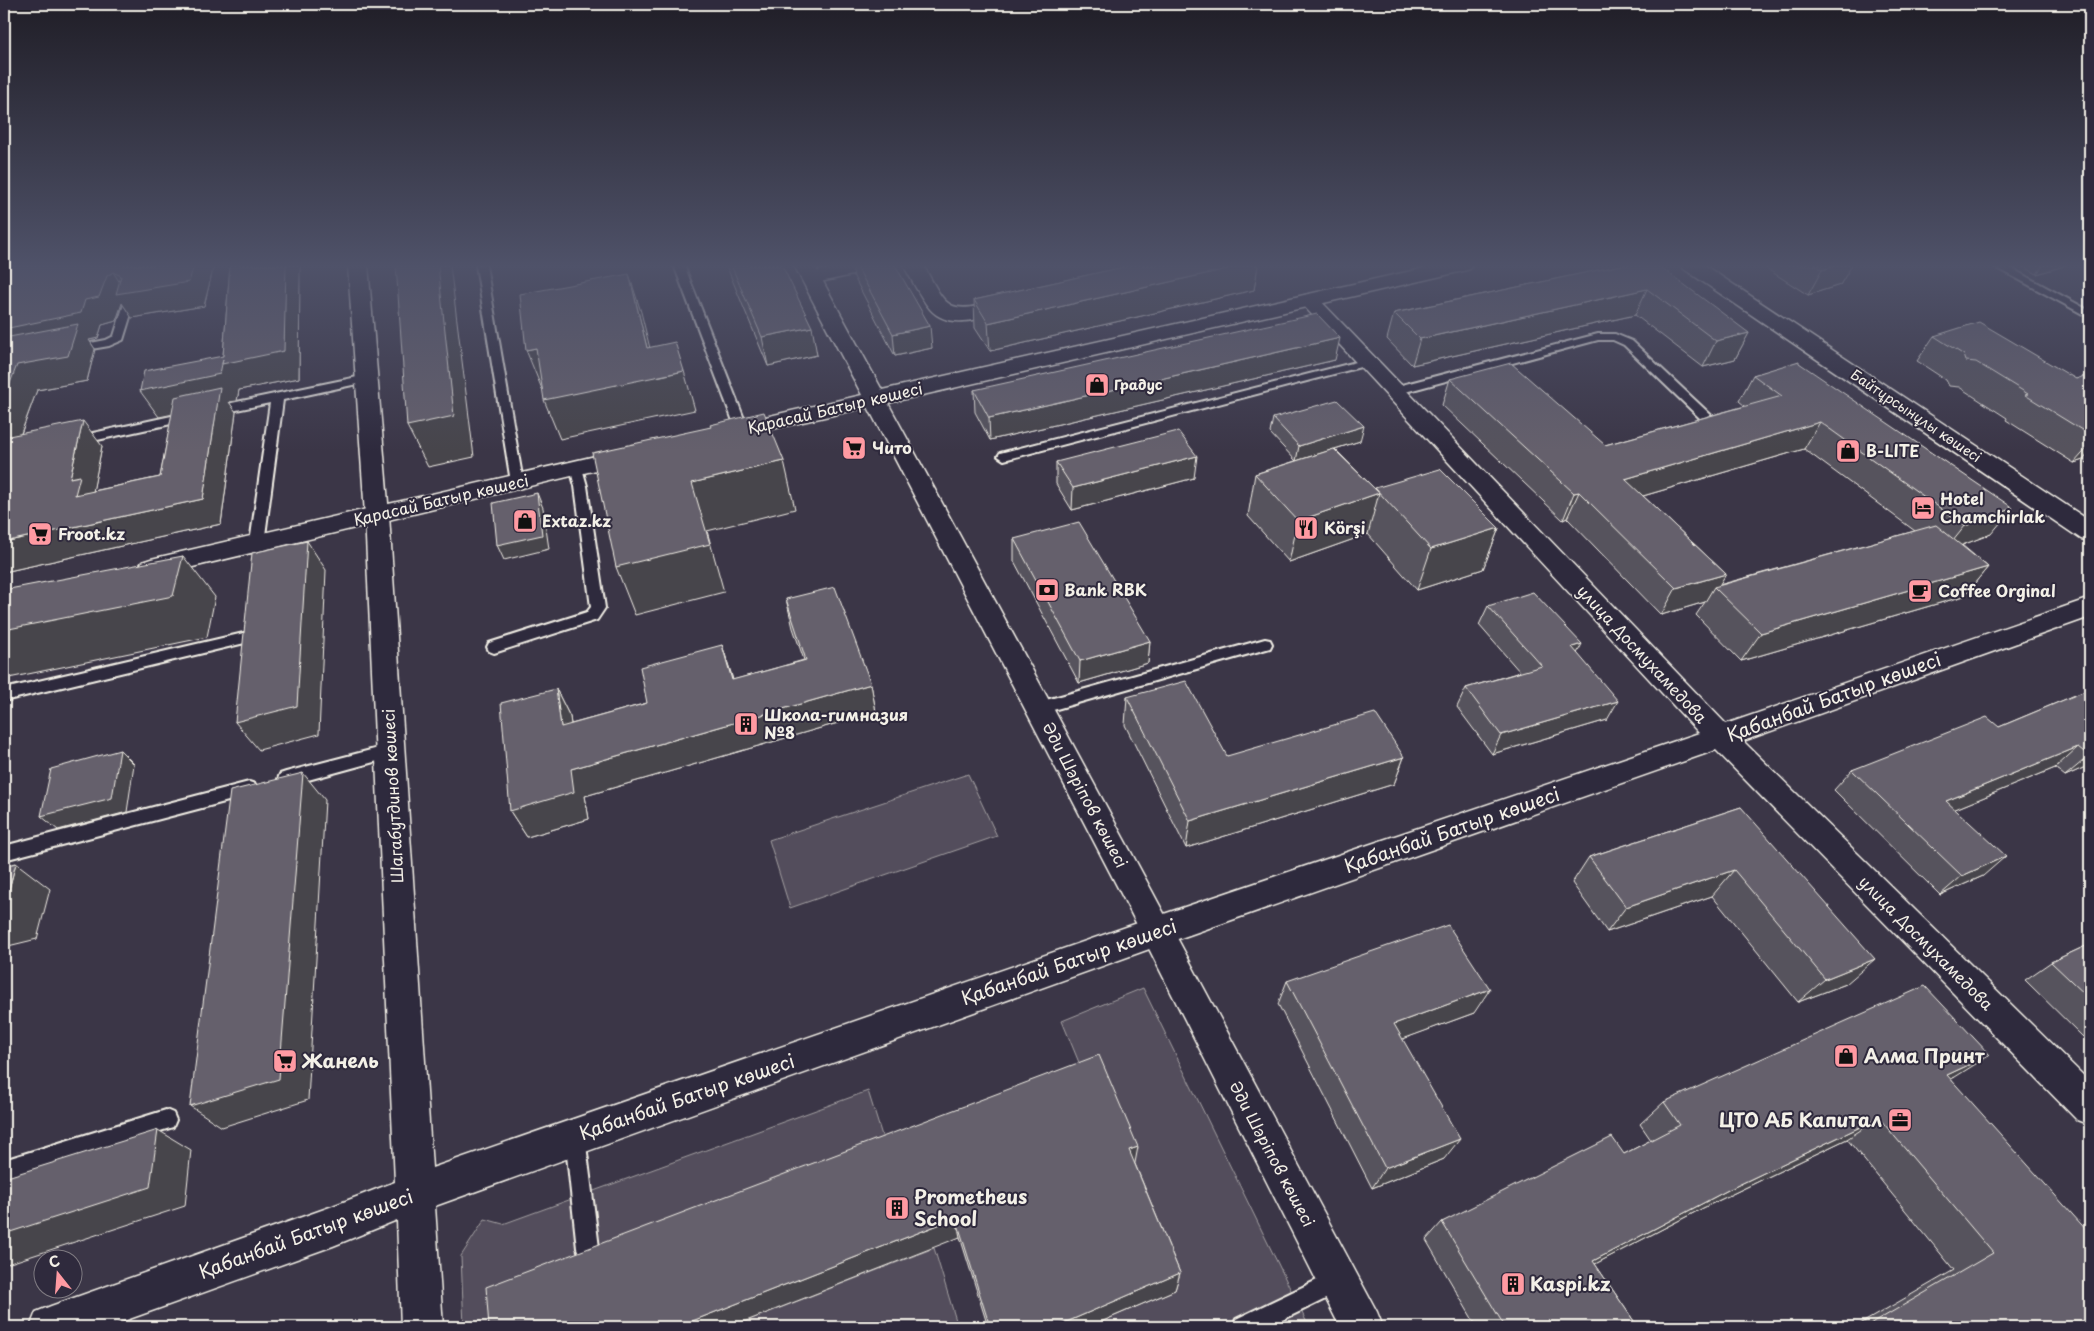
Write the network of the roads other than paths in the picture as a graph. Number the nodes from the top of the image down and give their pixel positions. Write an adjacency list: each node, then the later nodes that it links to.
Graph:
1 (122, 327): 9 (lane)
2 (363, 327): 11 (street, Шагабутдинов көшесі)
3 (491, 327): 22 (lane)
4 (703, 327): 16 (lane)
5 (837, 327): 14 (street, Әди Шәріпов көшесі)
6 (1189, 327): 14 (street, Қарасай Батыр көшесі)
7 (1335, 327): 10 (street, улица Досмухамедова)
8 (1783, 327): 24 (street, Байтұрсынұлы көшесі)
9 (61, 352)
10 (1368, 362): 12 (street, улица Досмухамедова); 20 (lane)
11 (367, 378): 13 (lane); 23 (street, Шагабутдинов көшесі)
12 (1394, 390): 15 (lane); 33 (street, улица Досмухамедова)
13 (277, 398): 18 (lane); 25 (lane)
14 (874, 398): 16 (street, Қарасай Батыр көшесі); 32 (street, Әди Шәріпов көшесі)
15 (1710, 420)
16 (742, 429): 17 (street, Қарасай Батыр көшесі)
17 (712, 436)
18 (79, 440)
19 (654, 450): 21 (street, Қарасай Батыр көшесі)
20 (1004, 456)
21 (576, 468): 22 (street, Қарасай Батыр көшесі); 30 (lane)
22 (517, 482): 23 (street, Қарасай Батыр көшесі)
23 (377, 515): 25 (street, Қарасай Батыр көшесі); 34 (street, Шагабутдинов көшесі)
24 (2090, 533)
25 (257, 543): 26 (street, Қарасай Батыр көшесі)
26 (135, 572)
27 (2090, 606): 33 (street, Қабанбай Батыр көшесі)
28 (248, 637): 31 (lane)
29 (1265, 644): 32 (lane)
30 (494, 647)
31 (4, 695)
32 (1039, 708): 36 (street, Әди Шәріпов көшесі)
33 (1721, 738): 36 (street, Қабанбай Батыр көшесі); 37 (street, улица Досмухамедова)
34 (390, 751): 35 (lane); 41 (street, Шагабутдинов көшесі)
35 (4, 854)
36 (1155, 932): 39 (street, Қабанбай Батыр көшесі); 43 (street, Әди Шәріпов көшесі)
37 (2090, 1107)
38 (166, 1120): 40 (lane)
39 (575, 1137): 41 (street, Қабанбай Батыр көшесі); 42 (lane)
40 (4, 1170)
41 (416, 1193): 44 (street, Қабанбай Батыр көшесі); 45 (street, Шагабутдинов көшесі)
42 (588, 1248)
43 (1338, 1281): 46 (lane); 47 (street, Әди Шәріпов көшесі)
44 (51, 1327)
45 (422, 1327)
46 (1244, 1327)
47 (1362, 1327)

